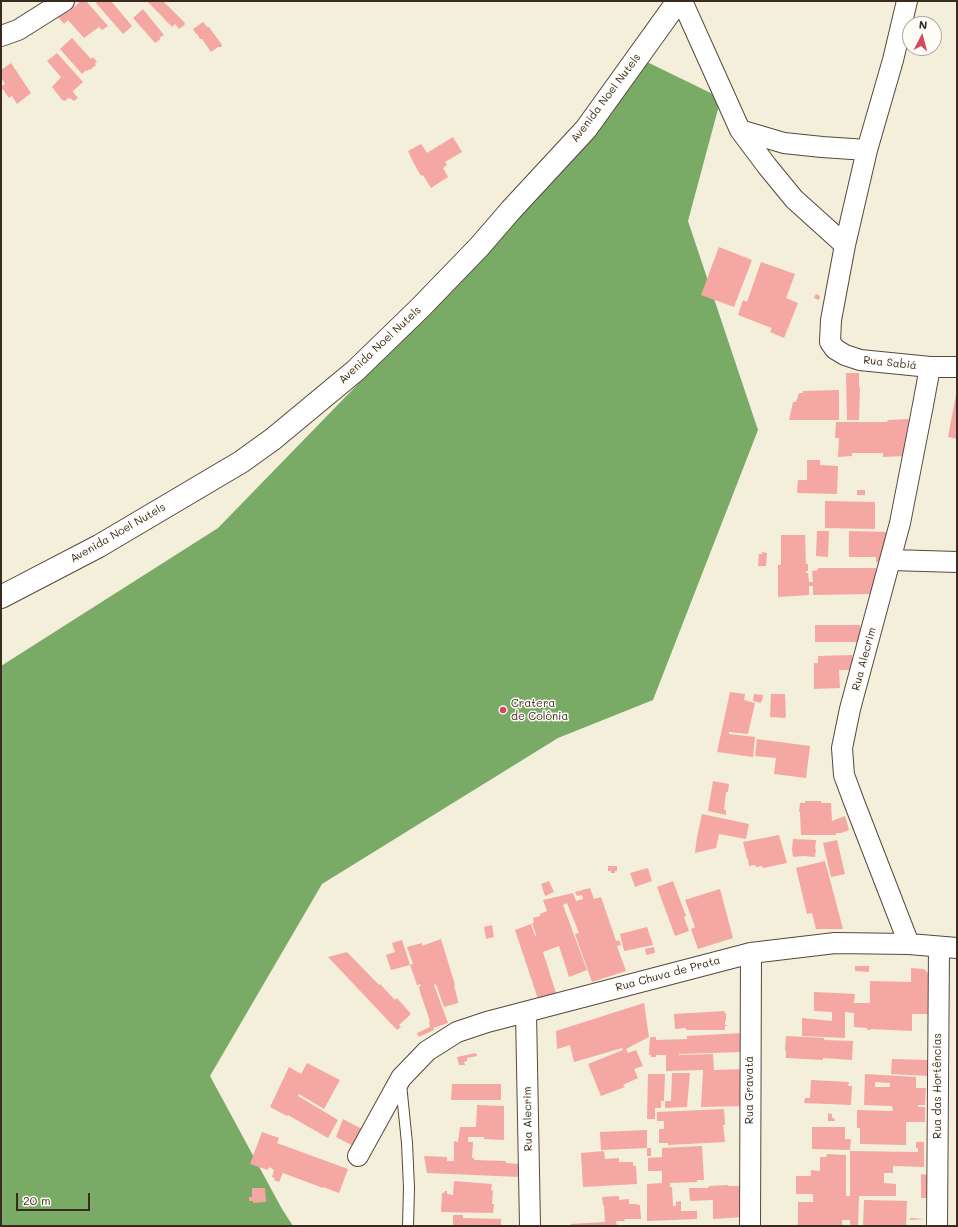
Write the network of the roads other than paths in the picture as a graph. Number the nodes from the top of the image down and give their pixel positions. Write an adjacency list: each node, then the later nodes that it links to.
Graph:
1 (64, 1): 5 (street)
2 (678, 1): 13 (street, Avenida Noel Nutels)
3 (682, 1): 6 (street)
4 (907, 1): 7 (street)
5 (1, 36)
6 (740, 130): 7 (street); 8 (street)
7 (867, 150): 8 (street)
8 (845, 244): 9 (street, Rua Sabiá)
9 (930, 367): 10 (street, Rua Sabiá); 11 (street, Rua Alecrim)
10 (957, 367)
11 (891, 560): 12 (street); 14 (street, Rua Alecrim)
12 (957, 562)
13 (1, 597)
14 (910, 944): 15 (street, Rua Chuva de Prata); 16 (street, Rua Chuva de Prata)
15 (948, 947): 23 (street, Rua das Hortências)
16 (750, 953): 17 (street, Rua Chuva de Prata); 22 (street, Rua Gravatá)
17 (526, 1012): 18 (street, Rua Chuva de Prata); 21 (street, Rua Alecrim)
18 (401, 1078): 19 (street, Rua Chuva de Prata); 20 (lane)
19 (358, 1156)
20 (408, 1226)
21 (530, 1226)
22 (750, 1226)
23 (937, 1226)

